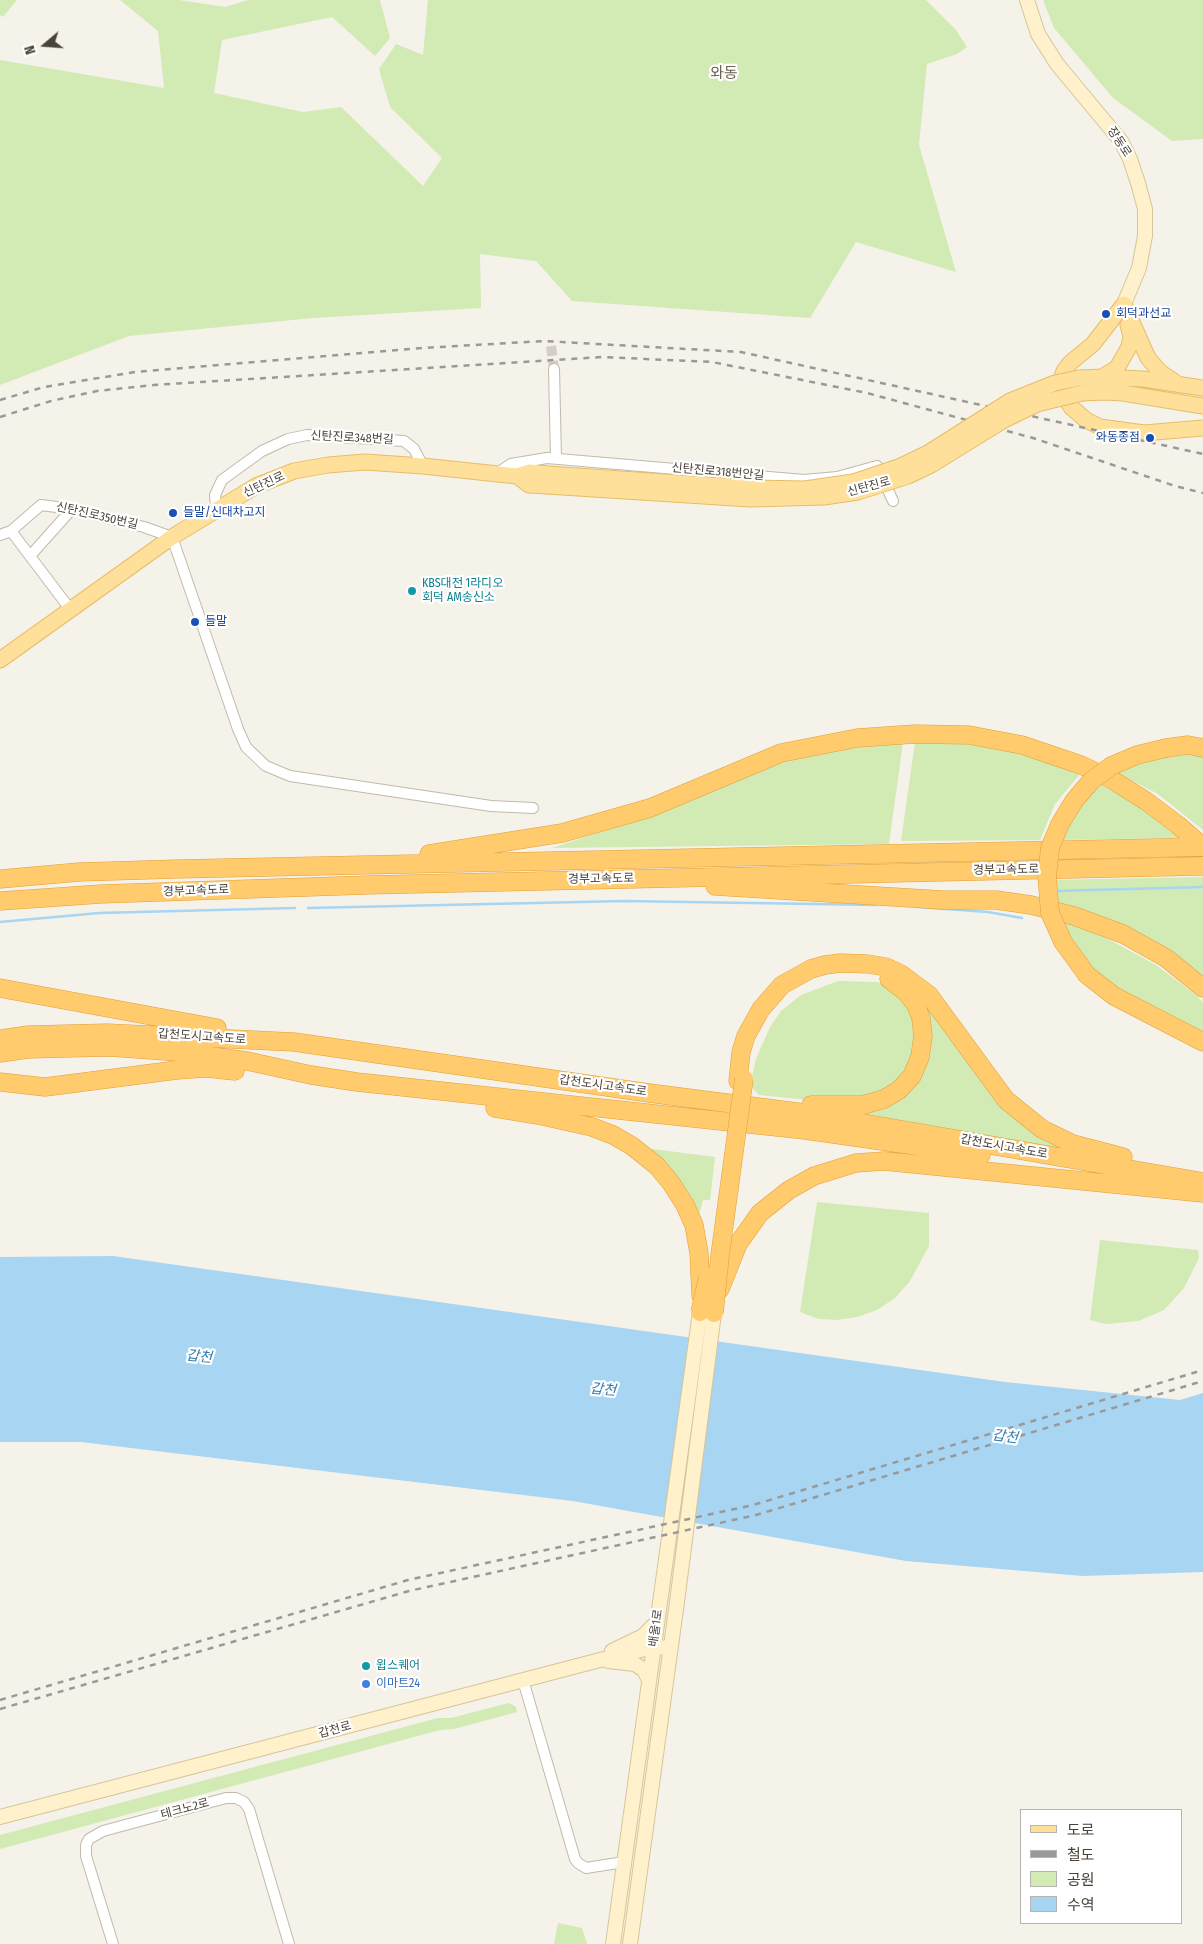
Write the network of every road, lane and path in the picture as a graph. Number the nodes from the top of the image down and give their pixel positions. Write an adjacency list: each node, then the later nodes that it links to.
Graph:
1 (1026, 0): 2 (main road, 장동로)
2 (1124, 304): 4 (main road); 5 (main road); 9 (main road)
3 (554, 369): 10 (street)
4 (1102, 377): 5 (main road, 신탄진로); 6 (main road, 신탄진로)
5 (1184, 385): 7 (main road, 신탄진로)
6 (1080, 386): 8 (main road, 신탄진로); 12 (main road, 신탄진로, bridge)
7 (1203, 388)
8 (1203, 406)
9 (1203, 428)
10 (551, 458): 12 (street, 신탄진로318번안길); 13 (street, 신탄진로318번안길)
11 (422, 466): 12 (main road, 신탄진로); 15 (main road, 신탄진로); 15 (street, 신탄진로348번길)
12 (496, 474)
13 (893, 501)
14 (72, 509): 16 (street, 신탄진로350번길); 18 (street, 신탄진로350번길); 19 (street)
15 (216, 510): 18 (main road, 신탄진로)
16 (11, 531): 17 (street, 신탄진로350번길); 19 (street)
17 (0, 535)
18 (172, 537): 20 (main road, 신탄진로); 23 (street)
19 (30, 556): 20 (street)
20 (70, 610): 21 (main road, 신탄진로)
21 (0, 660)
22 (1203, 748): 34 (highway, bridge)
23 (533, 808)
24 (1203, 847): 25 (highway, 경부고속도로); 25 (highway)
25 (365, 865): 27 (highway, 경부고속도로)
26 (1203, 866): 28 (highway, 경부고속도로)
27 (0, 879)
28 (590, 879): 29 (highway, 경부고속도로); 31 (highway)
29 (0, 901)
30 (0, 988): 33 (highway)
31 (1203, 988)
32 (0, 1039): 33 (highway, 갑천도시고속도로)
33 (294, 1042): 40 (highway, 갑천도시고속도로)
34 (1203, 1042)
35 (0, 1053): 36 (highway, 갑천도시고속도로)
36 (311, 1075): 38 (highway); 39 (highway, 갑천도시고속도로)
37 (741, 1080): 40 (highway); 41 (highway); 44 (highway, bridge)
38 (0, 1082)
39 (357, 1082): 43 (highway, 갑천도시고속도로); 44 (highway, bridge)
40 (649, 1093): 41 (highway, 갑천도시고속도로)
41 (1185, 1178): 42 (highway, 갑천도시고속도로)
42 (1203, 1182)
43 (1203, 1193): 44 (highway, bridge)
44 (707, 1313): 45 (main road, 배울1로); 47 (main road, 배울1로)
45 (657, 1622): 46 (main road, 배울1로); 48 (main road)
46 (653, 1647): 47 (main road, 갑천로); 48 (main road, 갑천로); 50 (main road, 배울1로)
47 (670, 1648): 56 (main road, 배울1로)
48 (600, 1660): 49 (main road, 갑천로); 50 (main road)
49 (523, 1680): 51 (main road, 갑천로); 52 (street)
50 (649, 1680): 52 (main road, 배울1로)
51 (0, 1817)
52 (624, 1862): 55 (main road, 배울1로)
53 (113, 1944): 54 (street, 테크노2로)
54 (289, 1944)
55 (613, 1944)
56 (630, 1944)

